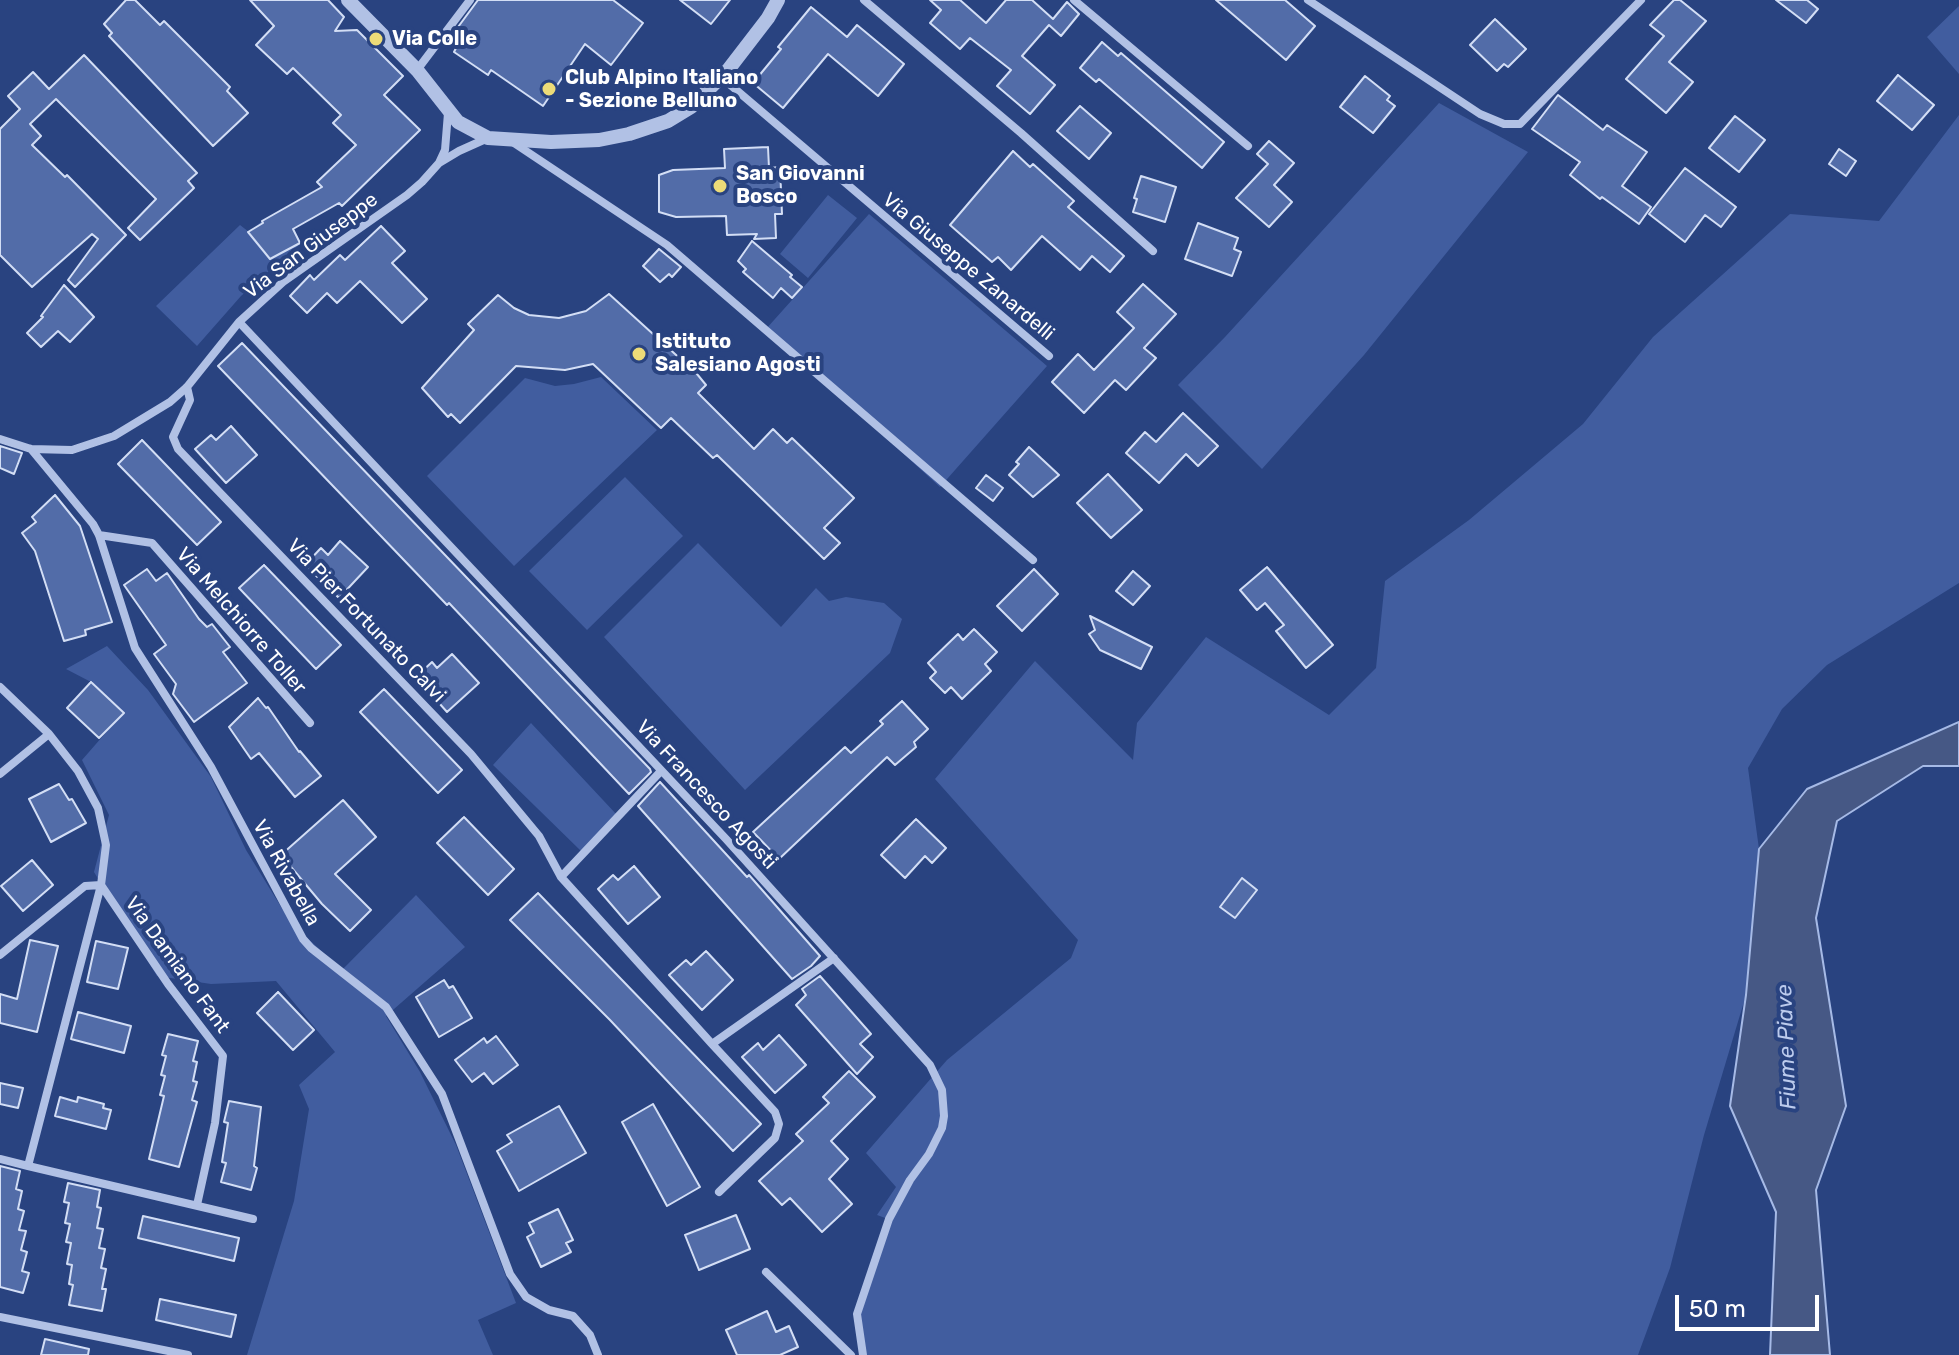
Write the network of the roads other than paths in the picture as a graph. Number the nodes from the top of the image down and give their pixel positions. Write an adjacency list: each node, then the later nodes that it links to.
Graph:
1 (348, 0): 8 (street)
2 (470, 0): 8 (street)
3 (778, 0): 9 (street)
4 (864, 0): 15 (street)
5 (1074, 0): 13 (street)
6 (1308, 0): 7 (street)
7 (1641, 0)
8 (417, 70): 10 (street)
9 (721, 77): 12 (street); 17 (street, Via Giuseppe Zanardelli)
10 (448, 112): 11 (street); 14 (street)
11 (488, 138): 12 (street); 14 (street, Via San Giuseppe)
12 (510, 140): 22 (street)
13 (1248, 146)
14 (439, 163): 16 (street, Via San Giuseppe)
15 (1153, 251)
16 (239, 322): 18 (street, Via San Giuseppe); 26 (street, Via Francesco Agosti)
17 (1049, 356)
18 (187, 387): 20 (street, Via San Giuseppe); 28 (street, Via Pier Fortunato Calvi)
19 (0, 439): 20 (street, Via San Giuseppe)
20 (31, 449): 21 (street, Via Rivabella)
21 (99, 535): 24 (street, Via Melchiorre Toller); 41 (street, Via Rivabella)
22 (1033, 560)
23 (0, 687): 25 (street)
24 (310, 723)
25 (49, 734): 27 (street); 29 (street)
26 (661, 771): 28 (street); 31 (street, Via Francesco Agosti)
27 (0, 774)
28 (561, 877): 32 (street, Via Pier Fortunato Calvi)
29 (101, 885): 30 (street, Via Damiano Fant); 34 (street, Via Damiano Fant); 36 (street, Via Damiano Fant)
30 (0, 955)
31 (834, 958): 32 (street); 43 (street, Via Francesco Agosti)
32 (712, 1044): 35 (street, Via Pier Fortunato Calvi)
33 (0, 1159): 34 (street)
34 (28, 1166): 36 (street)
35 (719, 1192)
36 (197, 1205): 37 (street)
37 (253, 1219)
38 (766, 1272): 42 (street)
39 (0, 1317): 40 (street)
40 (188, 1355)
41 (598, 1355)
42 (851, 1355)
43 (863, 1355)

